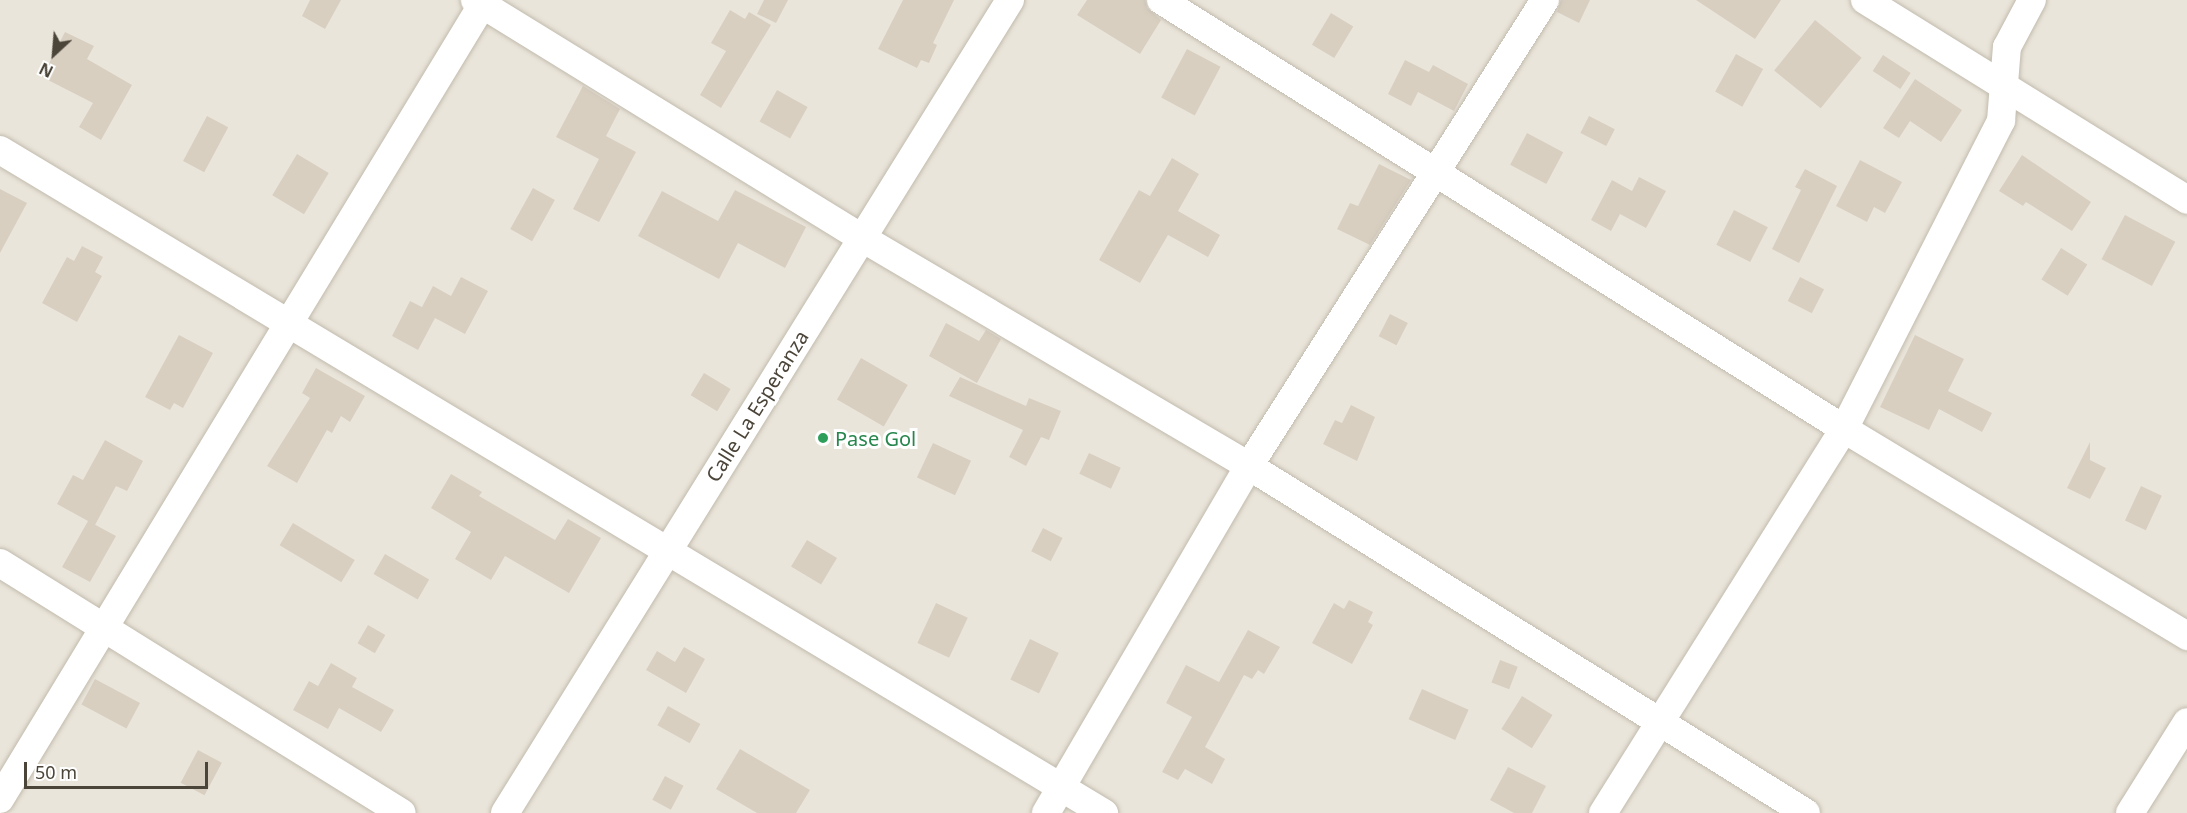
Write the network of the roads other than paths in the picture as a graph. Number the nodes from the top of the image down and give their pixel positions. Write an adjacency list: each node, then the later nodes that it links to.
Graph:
1 (1010, 0): 11 (street, Calle La Esperanza)
2 (1161, 0): 9 (street)
3 (1545, 0): 9 (street)
4 (1865, 0): 7 (street)
5 (2032, 0): 7 (street)
6 (481, 2): 11 (street); 12 (street)
7 (2002, 86): 10 (street); 13 (street)
8 (0, 150): 12 (street)
9 (1436, 172): 13 (street); 14 (street)
10 (2187, 200)
11 (862, 238): 14 (street); 15 (street, Calle La Esperanza)
12 (286, 323): 15 (street); 17 (street)
13 (1844, 429): 18 (street); 19 (street)
14 (1249, 466): 19 (street); 21 (street)
15 (667, 551): 21 (street); 24 (street, Calle La Esperanza)
16 (0, 563): 17 (street)
17 (106, 629): 22 (street); 23 (street)
18 (2187, 636)
19 (1660, 722): 27 (street); 28 (street)
20 (2187, 722): 29 (street)
21 (1062, 788): 25 (street); 26 (street)
22 (0, 799)
23 (402, 813)
24 (505, 813)
25 (1046, 813)
26 (1104, 813)
27 (1603, 813)
28 (1806, 813)
29 (2130, 813)

